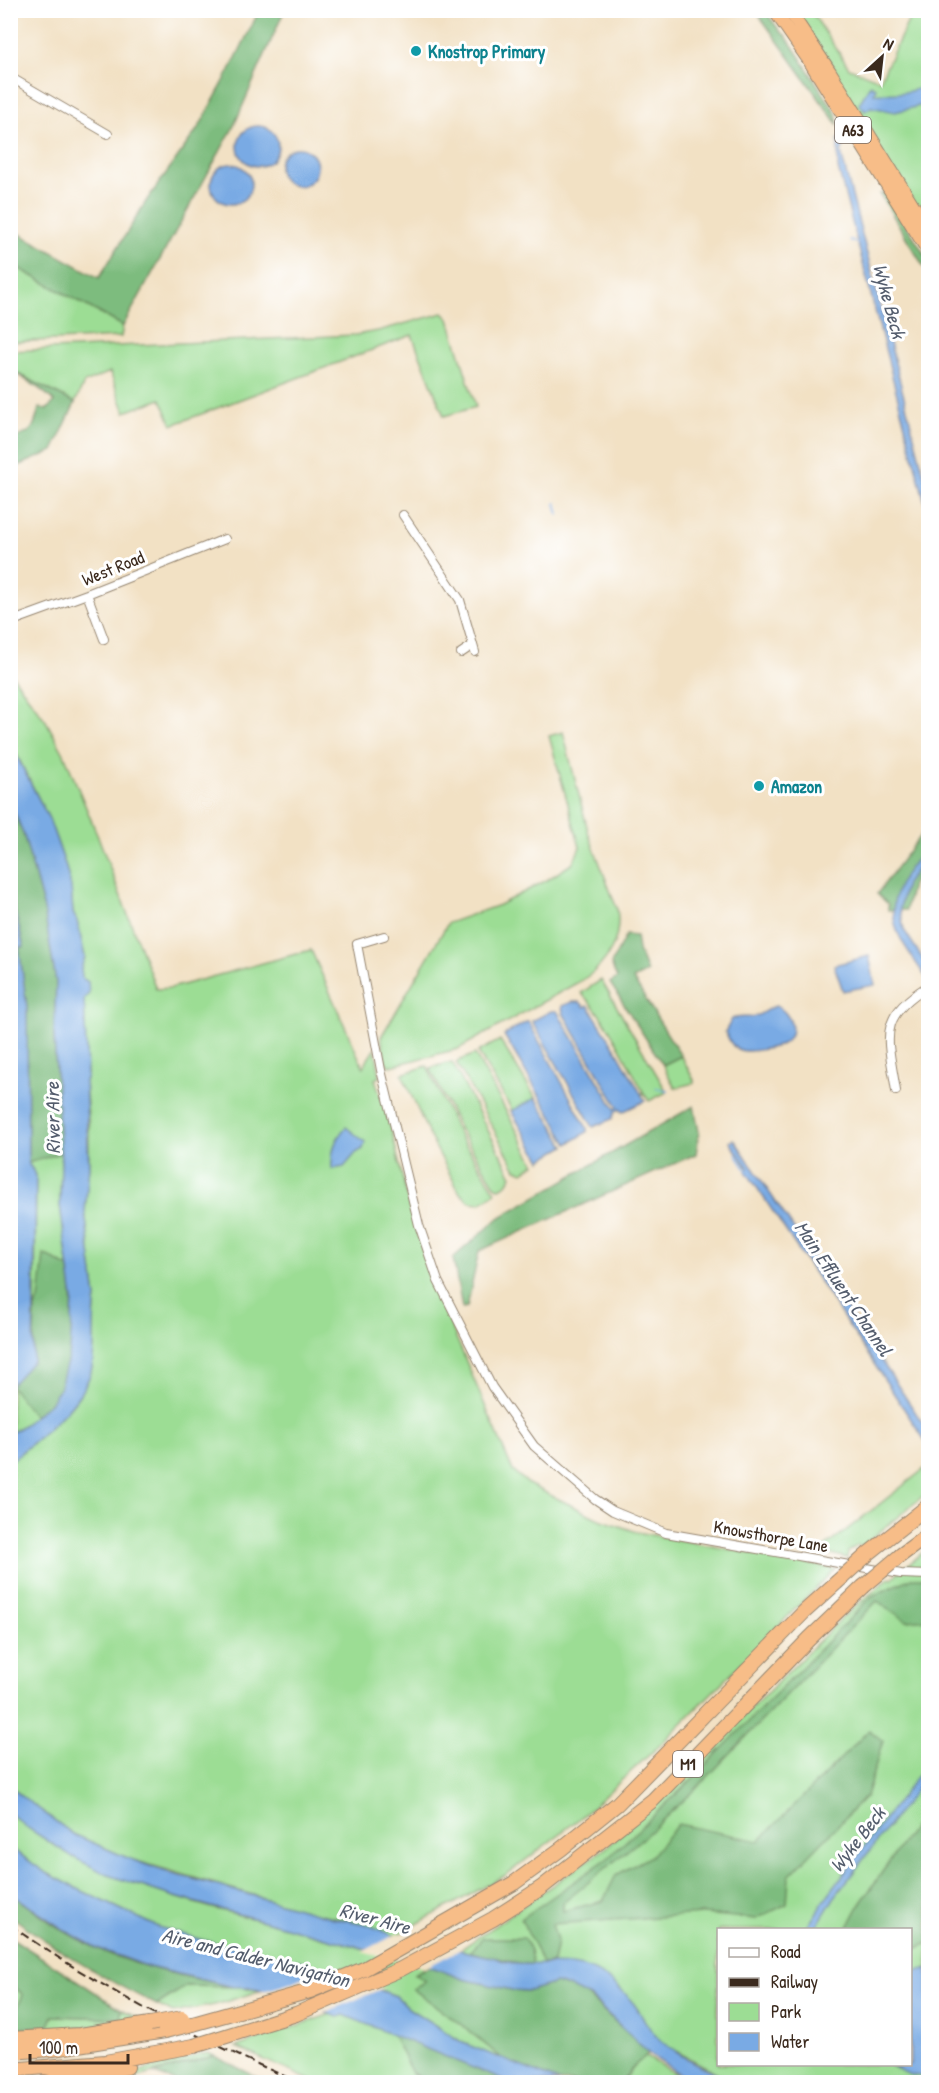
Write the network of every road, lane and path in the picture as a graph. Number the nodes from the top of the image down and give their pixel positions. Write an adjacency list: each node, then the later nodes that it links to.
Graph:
1 (774, 10): 6 (highway, A63)
2 (789, 10): 5 (highway, A63)
3 (10, 77): 4 (street)
4 (108, 134)
5 (928, 229)
6 (928, 251)
7 (403, 515): 12 (street)
8 (225, 539): 9 (street, West Road)
9 (87, 594): 10 (street, West Road); 11 (street)
10 (10, 622)
11 (104, 639)
12 (461, 653)
13 (384, 936): 18 (street, Knowsthorpe Lane)
14 (928, 986): 15 (street)
15 (896, 1091)
16 (928, 1506): 19 (highway, M1, bridge)
17 (928, 1535): 21 (highway, M1, bridge)
18 (928, 1575)
19 (188, 2021): 20 (highway, bridge); 22 (highway, M1, bridge)
20 (10, 2039)
21 (191, 2046): 23 (highway, M1); 24 (highway, M1)
22 (10, 2052)
23 (10, 2070)
24 (46, 2082)

